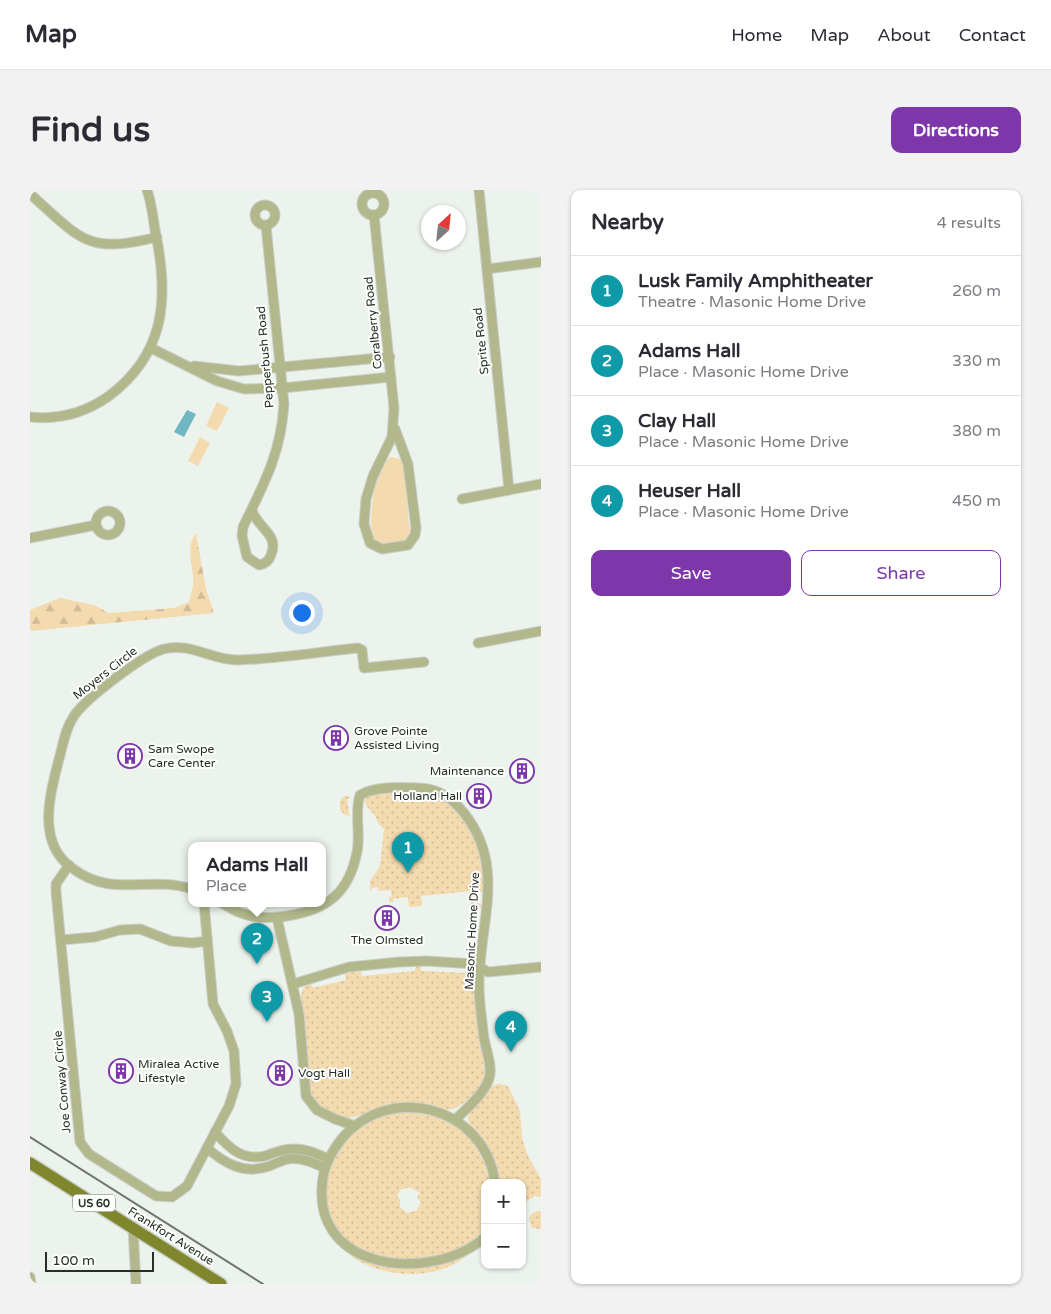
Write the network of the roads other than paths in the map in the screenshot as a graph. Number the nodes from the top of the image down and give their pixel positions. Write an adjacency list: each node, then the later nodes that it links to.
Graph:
1 (479, 190): 8 (street, Sprite Road)
2 (148, 192): 6 (street)
3 (30, 194): 6 (street)
4 (374, 215): 10 (street, Coralberry Road)
5 (266, 226): 12 (street, Pepperbush Road)
6 (157, 237): 9 (street)
7 (541, 262): 8 (street)
8 (487, 269): 20 (street, Sprite Road)
9 (151, 348): 11 (street); 15 (street)
10 (390, 357): 12 (street); 13 (street, Coralberry Road)
11 (186, 364): 12 (street); 14 (street)
12 (279, 369): 14 (street, Pepperbush Road)
13 (391, 377): 14 (street); 16 (street, Coralberry Road)
14 (282, 388): 22 (street, Pepperbush Road)
15 (30, 417)
16 (395, 429): 17 (street, Coralberry Road); 18 (street, Coralberry Road)
17 (385, 454): 18 (street); 18 (street, Coralberry Road)
18 (406, 458)
19 (541, 484): 20 (street)
20 (509, 490): 21 (street)
21 (462, 499)
22 (252, 510): 22 (street, Pepperbush Road)
23 (96, 525): 24 (street)
24 (30, 538)
25 (541, 631): 26 (street)
26 (478, 643)
27 (424, 662): 28 (street, Moyers Circle)
28 (68, 865): 29 (street, Moyers Circle); 35 (street, Joe Conway Circle)
29 (188, 888)
30 (326, 904): 38 (street, Masonic Home Drive)
31 (204, 907): 36 (street, Joe Conway Circle)
32 (230, 907): 34 (street)
33 (321, 907): 34 (street, Masonic Home Drive)
34 (277, 918): 39 (street)
35 (61, 940): 36 (street); 43 (street, Joe Conway Circle)
36 (207, 941): 42 (street, Joe Conway Circle)
37 (541, 967): 38 (street)
38 (480, 968): 39 (street); 40 (street, Masonic Home Drive)
39 (293, 984): 41 (street)
40 (455, 1120): 41 (street); 47 (street)
41 (355, 1126): 44 (street)
42 (215, 1132): 43 (street, Joe Conway Circle); 44 (street)
43 (207, 1148): 46 (street)
44 (329, 1159): 46 (street)
45 (30, 1163): 48 (main road, Frankfort Avenue / US 60)
46 (325, 1168): 50 (street)
47 (494, 1179)
48 (133, 1228): 54 (street); 55 (main road, Frankfort Avenue / US 60)
49 (481, 1241): 51 (street)
50 (347, 1258)
51 (465, 1262)
52 (30, 1277): 53 (street)
53 (31, 1284)
54 (136, 1284)
55 (221, 1284)

